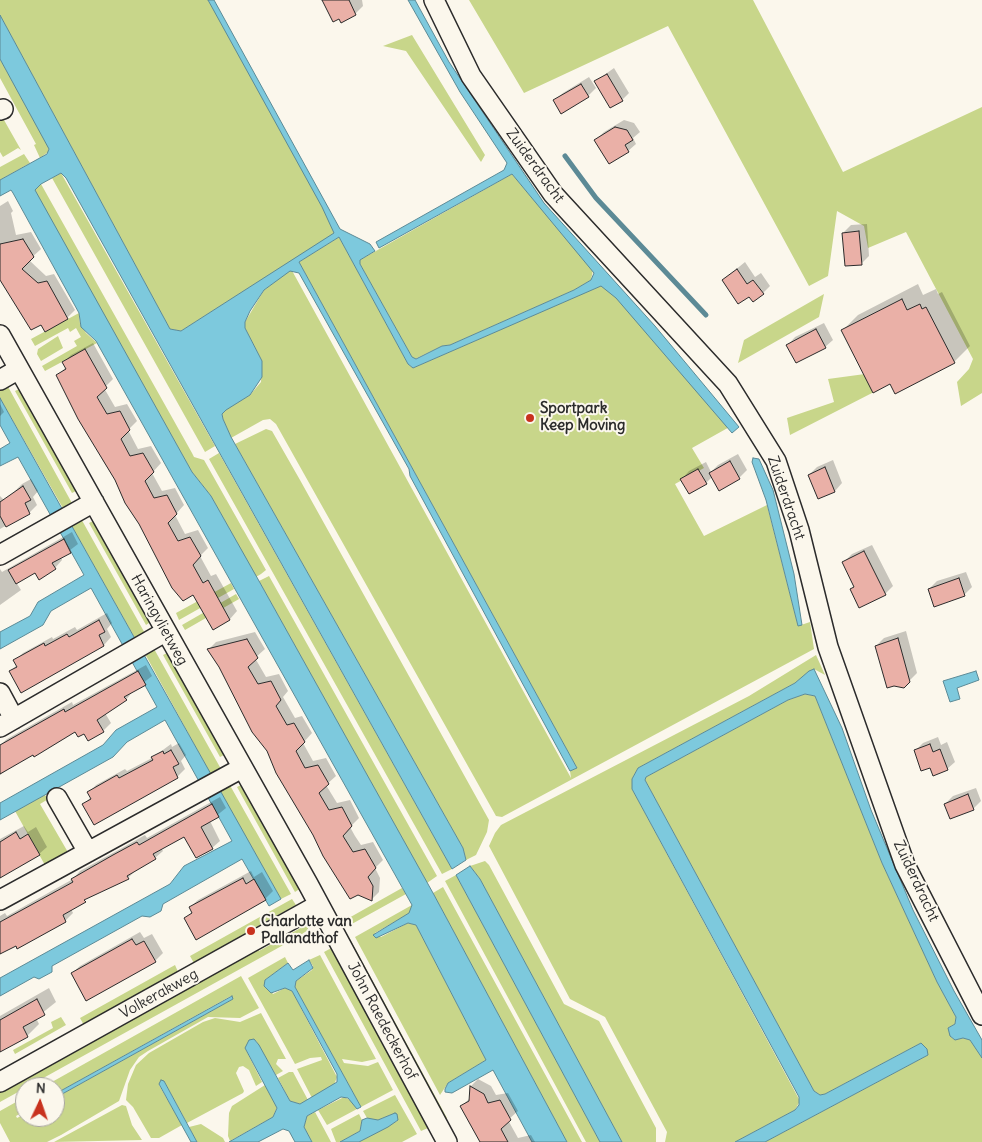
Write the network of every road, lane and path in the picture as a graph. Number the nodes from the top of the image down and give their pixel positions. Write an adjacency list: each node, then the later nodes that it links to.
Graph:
1 (434, 0): 15 (street, Zuiderdracht)
2 (0, 335): 3 (street, Haringvlietweg)
3 (19, 369): 4 (street); 5 (street, Haringvlietweg)
4 (1, 379)
5 (94, 502): 6 (street); 7 (street, Haringvlietweg)
6 (0, 555)
7 (165, 632): 9 (street); 10 (street, Haringvlietweg)
8 (0, 693): 9 (street)
9 (7, 723)
10 (242, 768): 12 (street); 14 (street, Haringvlietweg)
11 (57, 798): 12 (street)
12 (88, 852): 13 (street)
13 (0, 900)
14 (318, 905): 16 (street, Volkerakweg); 17 (street, John Raedeckerhof)
15 (982, 1015)
16 (0, 1082)
17 (443, 1140)

